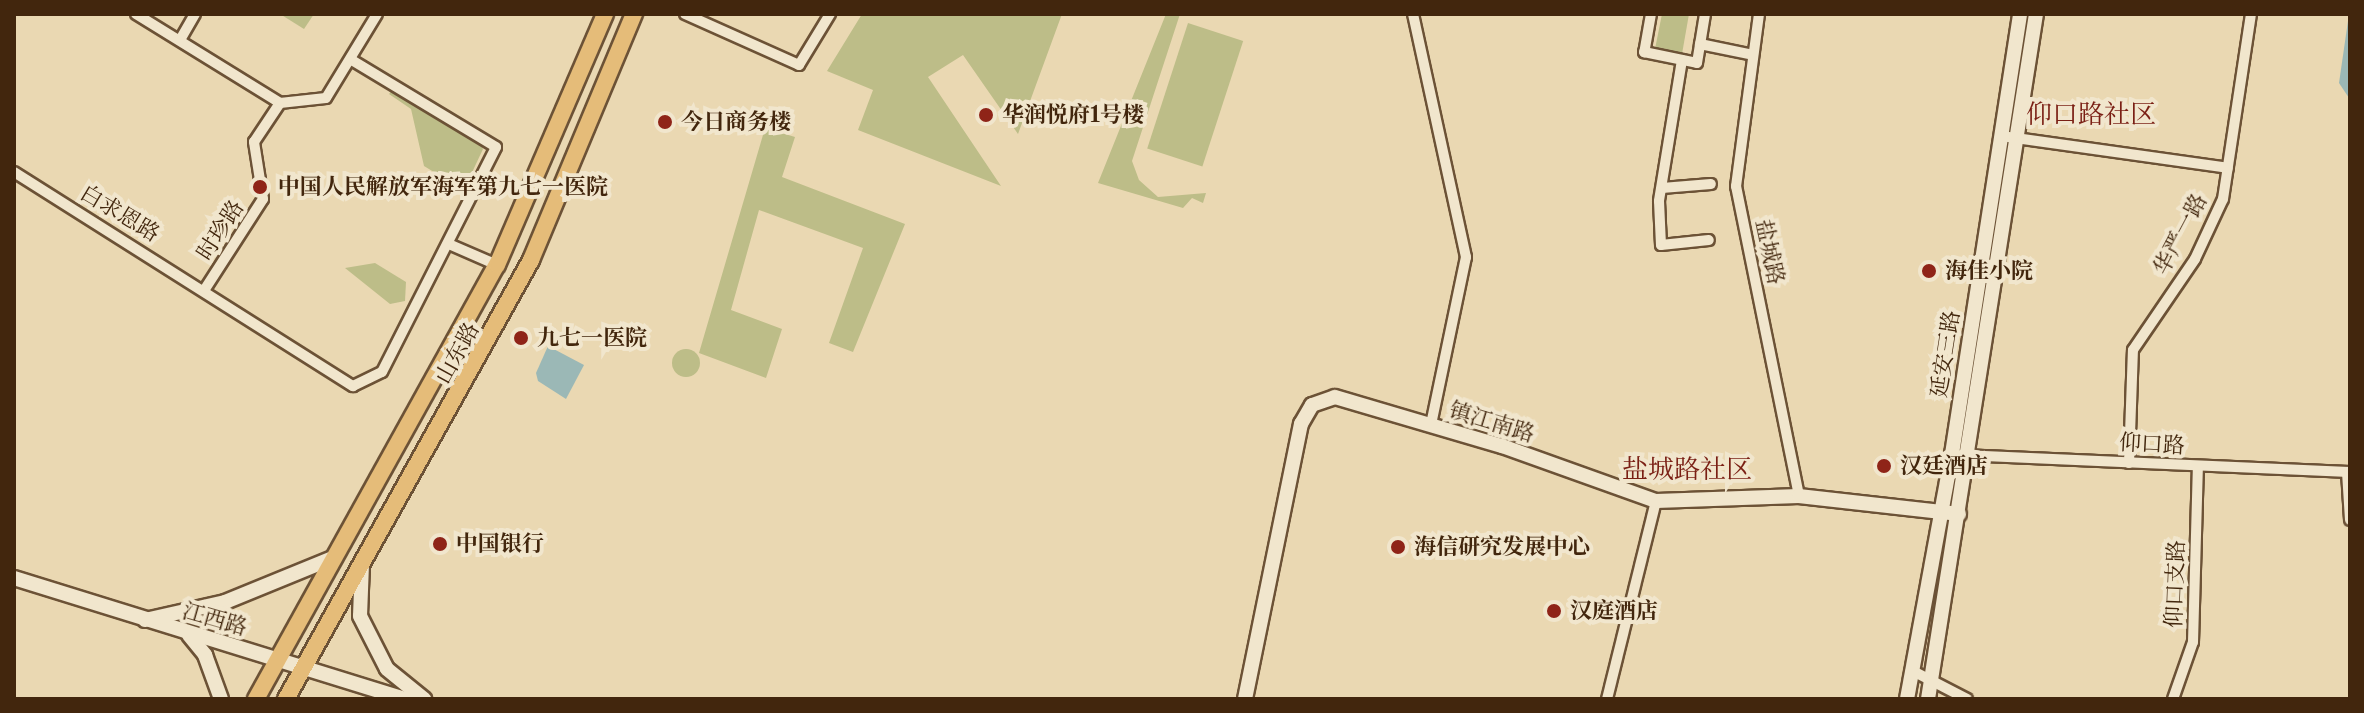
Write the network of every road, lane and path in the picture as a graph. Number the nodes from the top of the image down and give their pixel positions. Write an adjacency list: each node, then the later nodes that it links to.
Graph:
1 (136, 14): 15 (street)
2 (195, 14): 15 (street)
3 (377, 14): 18 (street)
4 (605, 14): 28 (main road, 山东路)
5 (634, 14): 42 (main road, 山东路)
6 (685, 14): 7 (street)
7 (830, 14)
8 (1413, 14): 30 (street)
9 (1651, 14): 19 (street)
10 (1705, 14): 16 (street)
11 (1759, 14): 17 (street, 盐城路)
12 (2020, 14): 21 (main road, 延安三路)
13 (2036, 14): 21 (main road, 延安三路)
14 (2251, 14): 22 (street, 华严一路)
15 (180, 40): 20 (street)
16 (1700, 44): 17 (street); 19 (street)
17 (1753, 55): 36 (street, 盐城路)
18 (350, 59): 20 (street); 27 (street)
19 (1682, 60): 25 (street)
20 (280, 103): 29 (street, 时珍路)
21 (2008, 138): 22 (street); 31 (main road, 延安三路); 32 (main road, 延安三路)
22 (2228, 168): 33 (street, 华严一路)
23 (14, 172): 29 (street, 白求恩路)
24 (1711, 184): 25 (street)
25 (1662, 188): 26 (street)
26 (1709, 240)
27 (451, 245): 28 (street); 29 (street, 白求恩路)
28 (497, 265): 41 (main road, 山东路)
29 (205, 289)
30 (1431, 425): 37 (main road, 镇江南路); 55 (main road, 镇江南路)
31 (1952, 454): 32 (street, 仰口路); 38 (main road, 延安三路)
32 (1968, 455): 33 (street, 仰口路); 39 (main road, 延安三路)
33 (2129, 463): 34 (street, 仰口路)
34 (2198, 466): 35 (street, 仰口路); 60 (street, 仰口支路)
35 (2348, 472): 40 (street)
36 (1799, 496): 37 (main road, 镇江南路); 38 (main road, 镇江南路)
37 (1656, 501): 56 (street)
38 (1941, 512): 39 (main road, 镇江南路); 48 (main road, 延安三路)
39 (1959, 514): 49 (main road, 延安三路)
40 (2350, 520)
41 (333, 558): 44 (main road); 46 (main road, 山东路)
42 (362, 562): 47 (main road, 山东路); 54 (main road)
43 (14, 578): 44 (main road, 江西路)
44 (141, 621): 45 (main road, 江西路)
45 (188, 635): 46 (main road, 江西路); 50 (main road)
46 (278, 660): 47 (main road, 江西路); 51 (main road, 山东路)
47 (303, 668): 52 (main road, 山东路); 53 (main road, 江西路)
48 (1911, 670): 49 (street); 57 (main road, 延安三路)
49 (1931, 679): 58 (main road, 延安三路); 59 (street)
50 (221, 699)
51 (256, 699)
52 (286, 699)
53 (406, 699)
54 (424, 699)
55 (1245, 699)
56 (1607, 699)
57 (1907, 699)
58 (1928, 699)
59 (1967, 699)
60 (2173, 699)

